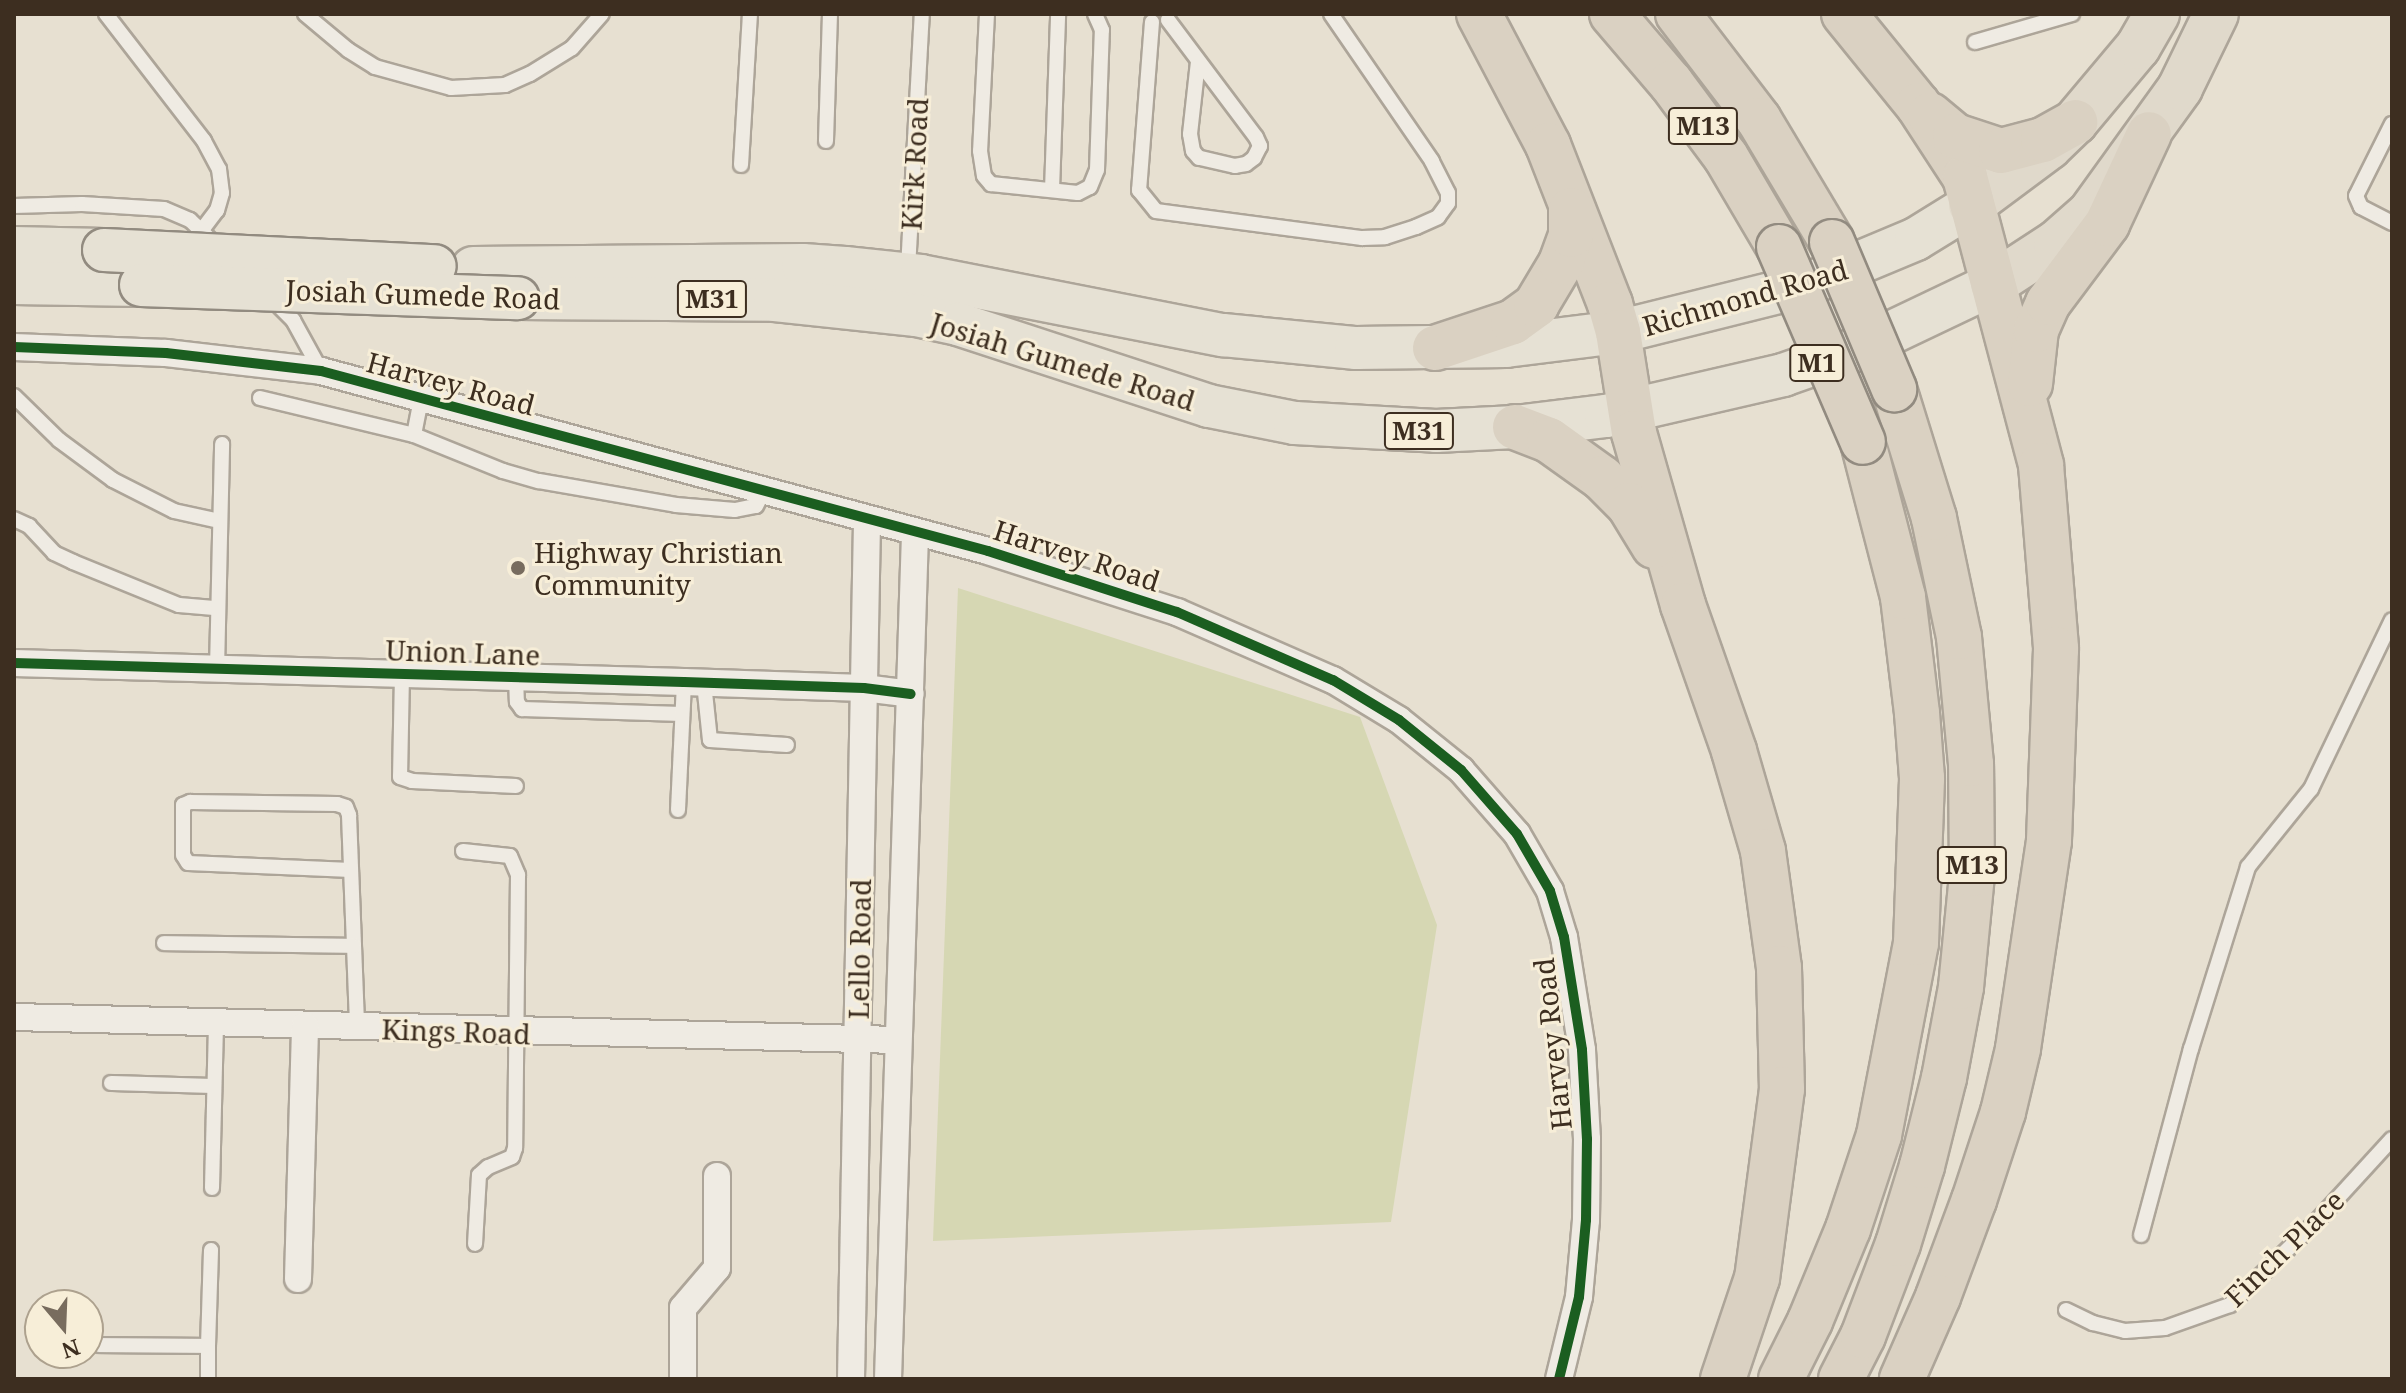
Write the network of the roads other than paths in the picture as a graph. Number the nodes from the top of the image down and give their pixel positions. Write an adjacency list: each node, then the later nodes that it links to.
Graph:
1 (106, 14): 33 (lane)
2 (305, 14): 3 (lane)
3 (602, 14)
4 (750, 14): 27 (lane)
5 (830, 14): 26 (lane)
6 (922, 14): 37 (lane, Kirk Road)
7 (987, 14): 28 (lane)
8 (1058, 14): 28 (lane)
9 (1095, 14): 28 (lane)
10 (1331, 14): 19 (lane)
11 (1479, 14): 31 (highway)
12 (1612, 14): 98 (highway, M13, bridge)
13 (1678, 14): 99 (highway, M13, bridge)
14 (1844, 14): 22 (highway)
15 (2072, 14): 20 (lane)
16 (2157, 14): 23 (highway, Richmond Road)
17 (2216, 14): 25 (highway, M1)
18 (1171, 17): 19 (lane); 21 (lane)
19 (1148, 18)
20 (1975, 42)
21 (1198, 61): 21 (lane)
22 (1918, 105): 23 (highway); 29 (highway)
23 (2075, 122): 29 (highway, Richmond Road)
24 (2392, 124): 32 (lane)
25 (2149, 134): 36 (highway, M1); 46 (highway)
26 (826, 141)
27 (741, 165)
28 (1052, 190)
29 (1971, 205): 36 (highway); 38 (main road, Richmond Road)
30 (14, 206): 33 (lane)
31 (1571, 210): 38 (highway); 40 (highway)
32 (2392, 223)
33 (201, 231): 41 (lane)
34 (14, 248): 37 (main road, Josiah Gumede Road / M31, bridge)
35 (14, 283): 37 (main road, Josiah Gumede Road / M31, bridge)
36 (1993, 284): 45 (main road, M1); 46 (highway)
37 (906, 294): 40 (main road, Josiah Gumede Road / M31); 47 (main road, Josiah Gumede Road / M31)
38 (1618, 332): 40 (main road, Josiah Gumede Road / M31); 45 (highway)
39 (14, 347): 41 (street, Harvey Road)
40 (1435, 348)
41 (321, 371): 44 (street, Harvey Road)
42 (14, 396): 53 (lane)
43 (260, 398): 48 (lane)
44 (421, 400): 48 (lane); 50 (street, Harvey Road)
45 (1630, 412): 47 (main road, Josiah Gumede Road / M31); 55 (highway)
46 (2029, 412): 100 (highway)
47 (1515, 427): 55 (highway)
48 (414, 435): 50 (lane)
49 (222, 444): 53 (lane)
50 (764, 490): 52 (street, Harvey Road)
51 (14, 519): 56 (lane)
52 (867, 519): 54 (street, Harvey Road); 63 (street, Lello Road)
53 (219, 521): 56 (lane)
54 (915, 532): 64 (street, Lello Road); 96 (street, Harvey Road)
55 (1683, 605): 97 (highway)
56 (217, 608): 59 (lane)
57 (2392, 620): 85 (lane)
58 (14, 663): 59 (street, Union Lane)
59 (217, 669): 60 (street, Union Lane)
60 (402, 674): 61 (street, Union Lane); 67 (lane)
61 (516, 677): 62 (street, Union Lane); 65 (lane)
62 (694, 682): 63 (street, Union Lane); 65 (lane); 66 (lane)
63 (864, 688): 64 (street, Union Lane); 78 (street, Lello Road)
64 (911, 694): 79 (street, Lello Road)
65 (682, 714): 68 (lane)
66 (787, 745)
67 (516, 786)
68 (678, 810)
69 (463, 851): 77 (lane)
70 (351, 870): 70 (lane); 72 (lane)
71 (164, 943): 72 (lane)
72 (354, 946): 76 (lane)
73 (14, 1017): 74 (street, Kings Road)
74 (216, 1024): 75 (street, Kings Road); 81 (lane)
75 (305, 1026): 76 (street, Kings Road); 88 (street)
76 (357, 1028): 77 (street, Kings Road)
77 (519, 1033): 78 (street, Kings Road); 86 (lane)
78 (857, 1040): 79 (street, Kings Road); 94 (street, Lello Road)
79 (898, 1040): 95 (street, Lello Road)
80 (111, 1083): 81 (lane)
81 (214, 1086): 84 (lane)
82 (2392, 1139): 89 (lane, Finch Place)
83 (717, 1176): 93 (street)
84 (212, 1188)
85 (2141, 1235)
86 (475, 1244)
87 (211, 1250): 91 (lane)
88 (298, 1279)
89 (2066, 1310)
90 (104, 1345): 91 (lane)
91 (208, 1346): 92 (lane)
92 (208, 1379)
93 (683, 1379)
94 (851, 1379)
95 (888, 1379)
96 (1559, 1379)
97 (1723, 1379)
98 (1781, 1379)
99 (1841, 1379)
100 (1902, 1379)

